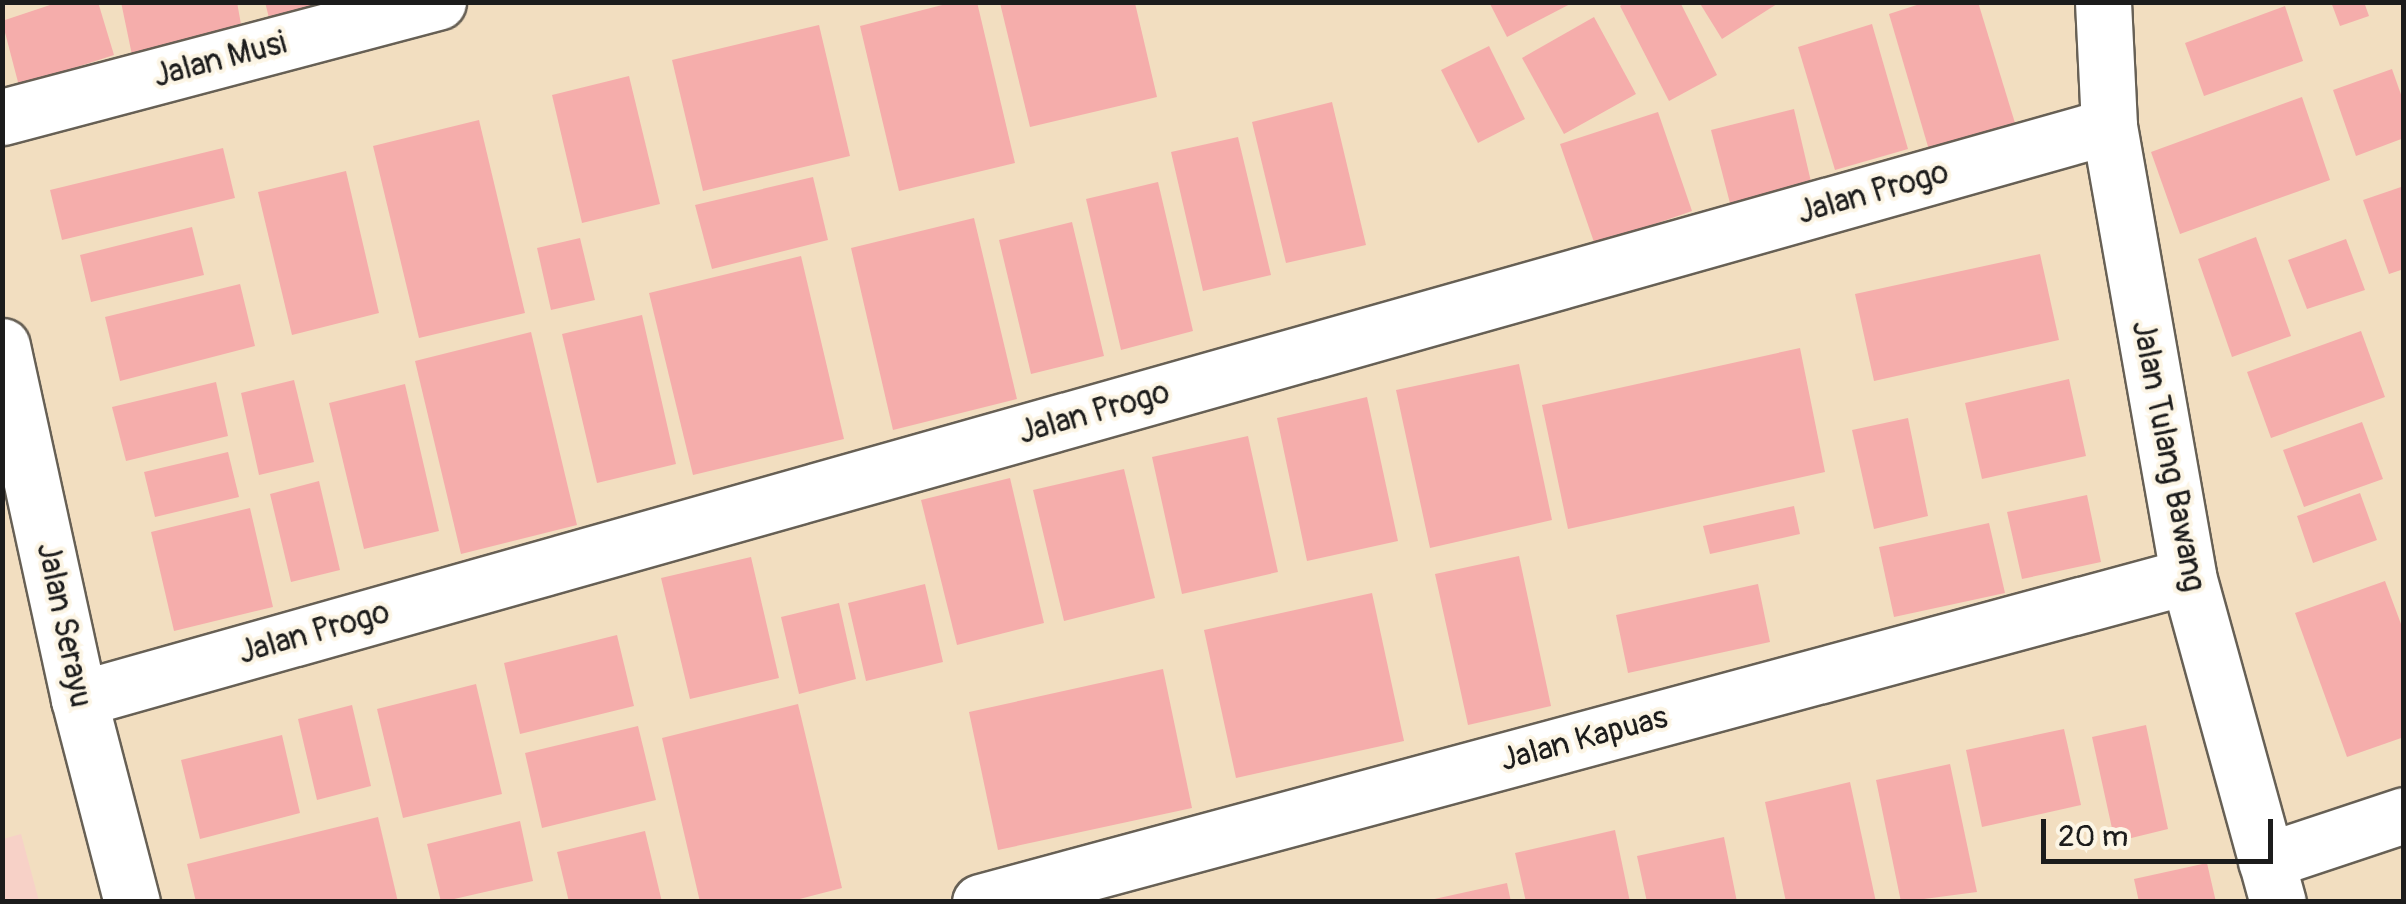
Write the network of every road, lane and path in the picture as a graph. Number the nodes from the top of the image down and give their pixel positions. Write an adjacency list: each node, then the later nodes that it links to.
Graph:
1 (438, 2): 3 (street, Jalan Musi)
2 (2104, 2): 4 (street, Jalan Tulang Bawang)
3 (2, 117)
4 (2109, 126): 8 (street, Jalan Tulang Bawang); 9 (street, Jalan Progo)
5 (2, 346): 6 (street, Jalan Serayu)
6 (11, 425): 7 (street, Jalan Serayu)
7 (20, 511): 9 (street, Jalan Serayu)
8 (2188, 576): 11 (street, Jalan Tulang Bawang); 13 (street, Jalan Kapuas)
9 (79, 699): 12 (street, Jalan Serayu)
10 (2404, 815): 11 (street)
11 (2272, 881)
12 (132, 902)
13 (980, 902)

